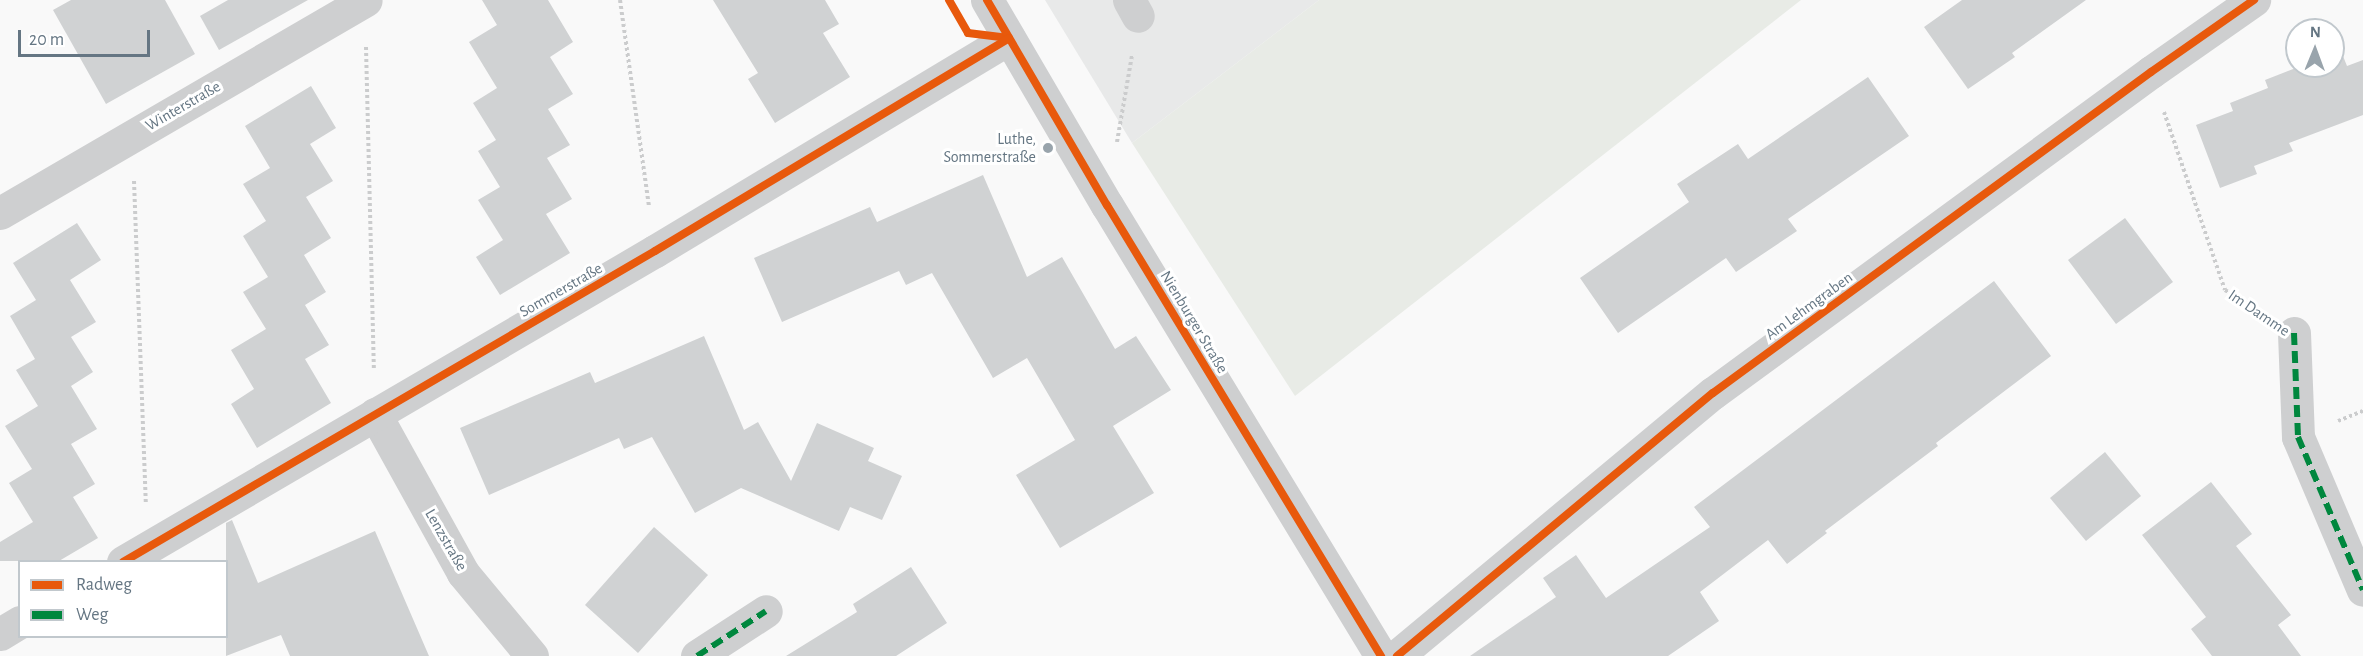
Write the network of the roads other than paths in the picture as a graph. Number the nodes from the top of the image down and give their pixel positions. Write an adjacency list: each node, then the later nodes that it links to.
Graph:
1 (366, 0): 5 (street, Winterstraße)
2 (987, 0): 4 (street, Nienburger Straße)
3 (2254, 0): 16 (street, Am Lehmgraben)
4 (1009, 38): 7 (street, Sommerstraße); 15 (street, Nienburger Straße)
5 (0, 213)
6 (2294, 333): 9 (street, Im Damme)
7 (375, 414): 8 (street, Sommerstraße); 13 (street, Lenzstraße)
8 (135, 554)
9 (2363, 590)
10 (766, 611): 14 (street)
11 (18, 623): 12 (street)
12 (0, 634)
13 (532, 656)
14 (697, 656)
15 (1381, 656)
16 (1398, 656)

